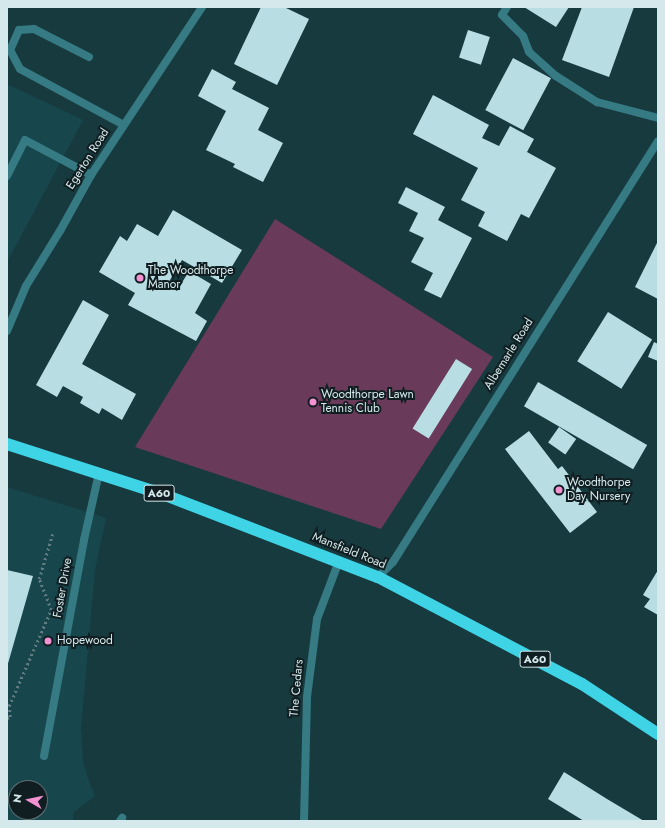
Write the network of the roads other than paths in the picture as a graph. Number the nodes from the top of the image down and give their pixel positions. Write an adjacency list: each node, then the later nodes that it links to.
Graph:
1 (202, 7): 5 (street, Egerton Road)
2 (507, 7): 4 (street)
3 (89, 58): 5 (street)
4 (658, 118)
5 (124, 125): 7 (street, Egerton Road)
6 (658, 142): 13 (street, Albemarle Road)
7 (90, 175): 8 (street); 9 (street, Egerton Road)
8 (7, 176)
9 (7, 331)
10 (7, 444): 11 (highway, Mansfield Road / A60)
11 (98, 472): 12 (highway, Mansfield Road / A60); 15 (street, Foster Drive)
12 (339, 561): 13 (highway, Mansfield Road / A60); 16 (street, The Cedars)
13 (378, 577): 14 (highway, Mansfield Road / A60)
14 (658, 734)
15 (44, 756)
16 (304, 821)

